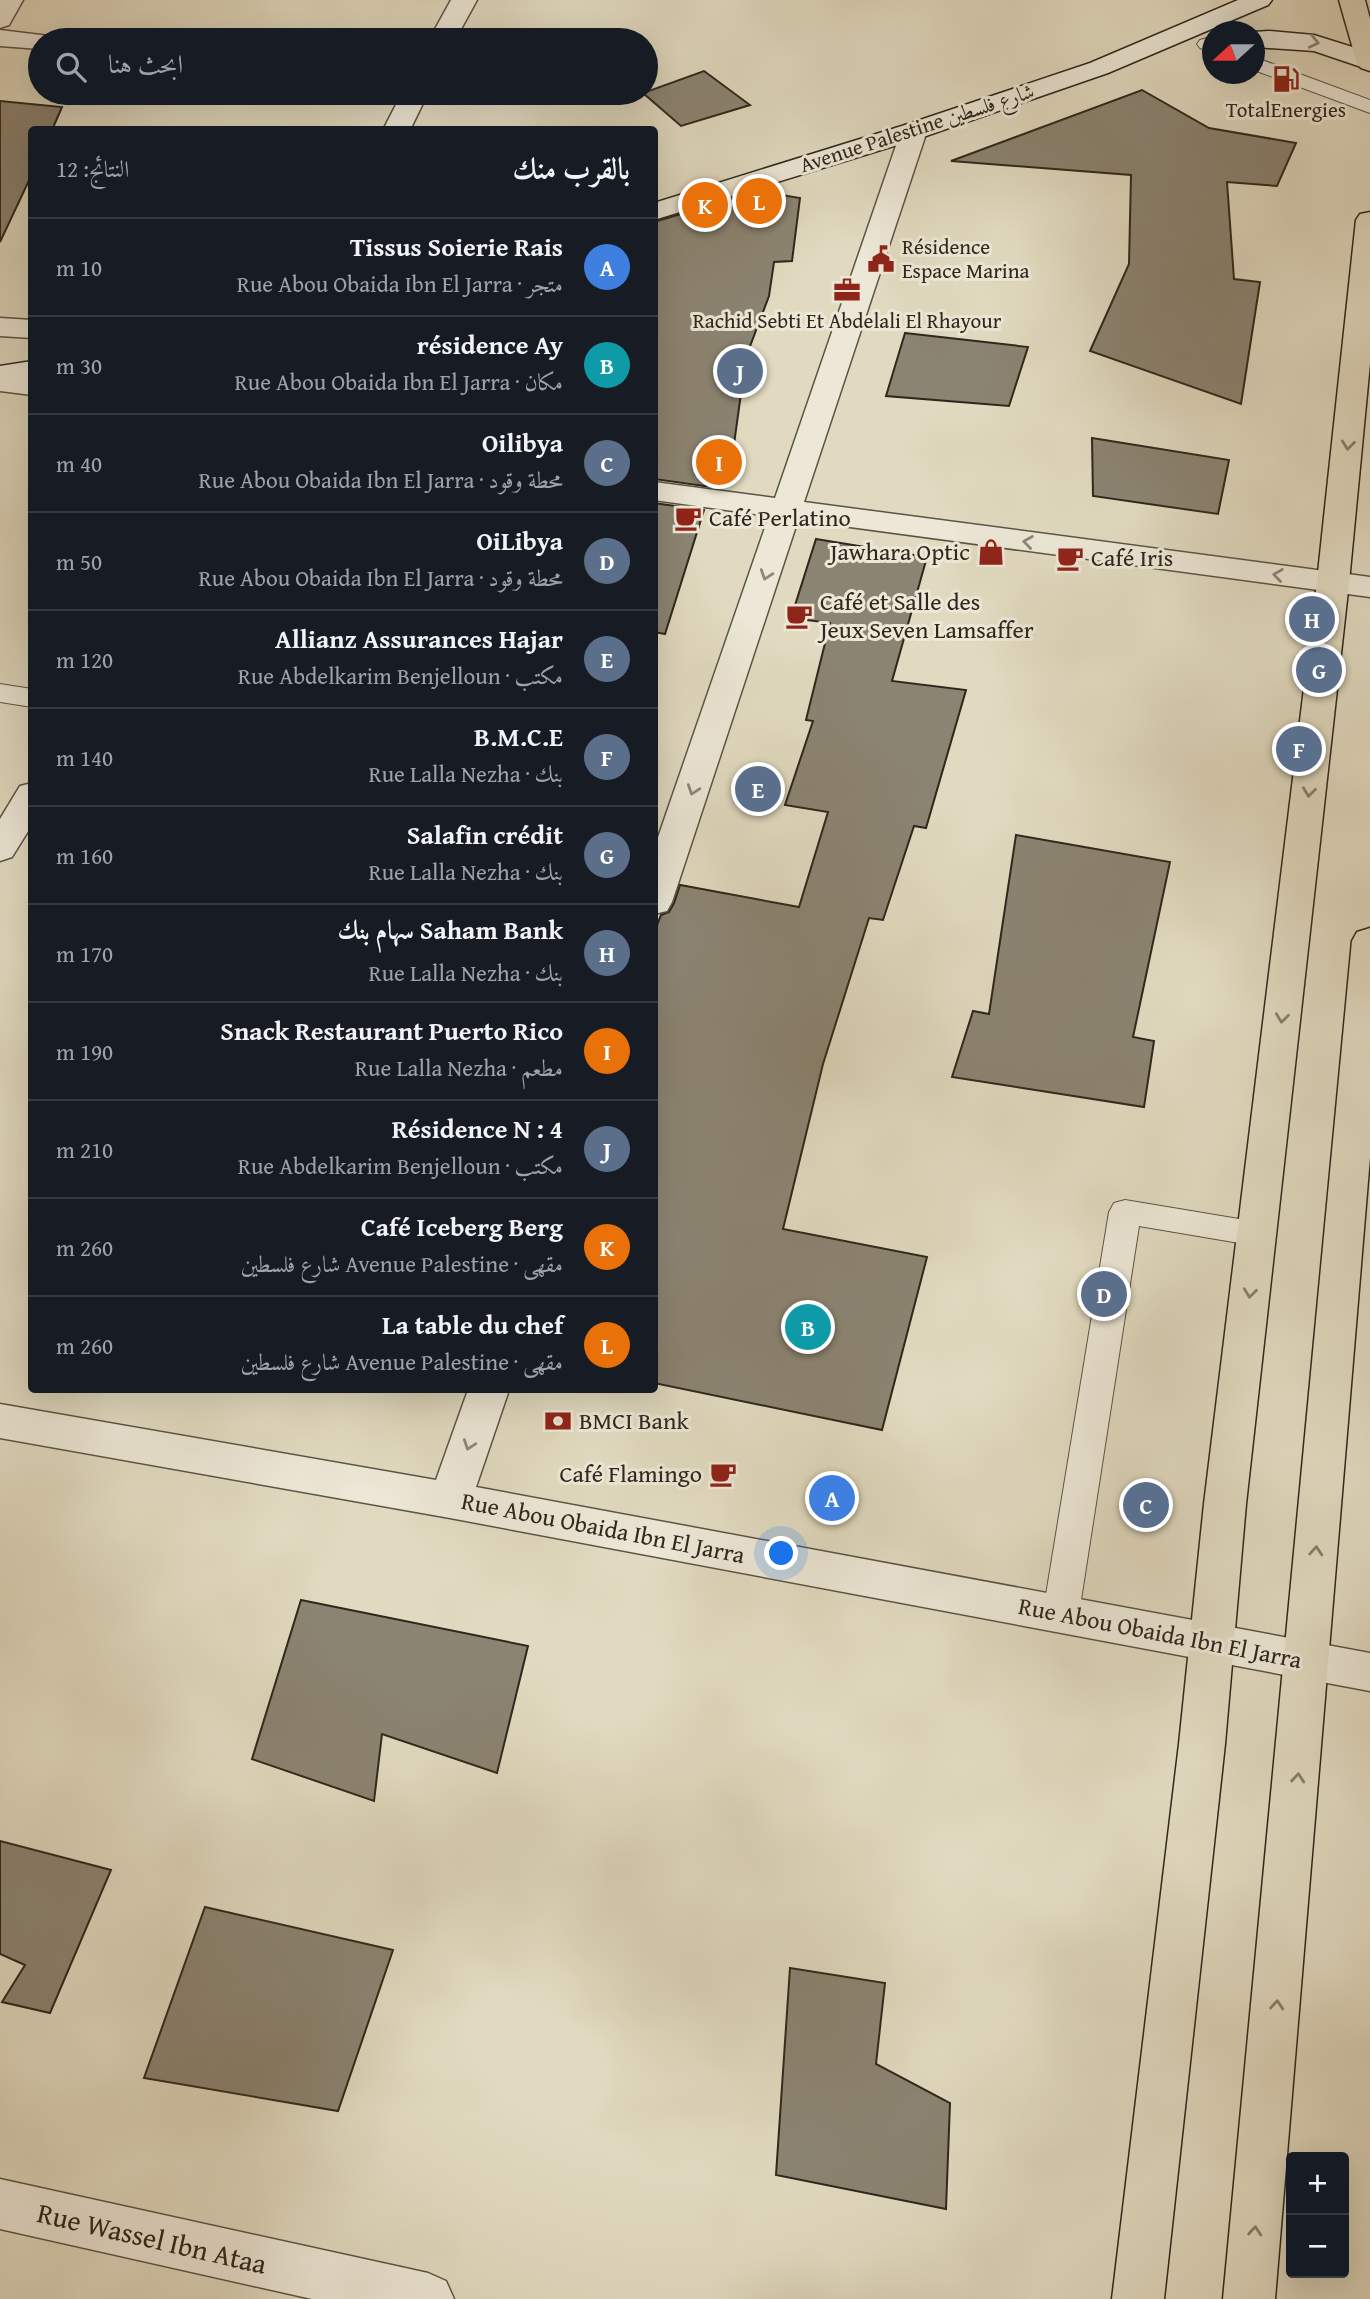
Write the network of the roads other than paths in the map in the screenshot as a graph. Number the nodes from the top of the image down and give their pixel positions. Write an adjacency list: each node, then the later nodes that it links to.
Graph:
1 (10, 0): 5 (street)
2 (464, 0): 6 (street)
3 (1258, 0): 13 (street, Avenue Palestine شارع فلسطين)
4 (1352, 0): 11 (main road)
5 (0, 20)
6 (449, 28)
7 (0, 38): 9 (street)
8 (1265, 39): 11 (street, one-way to 11)
9 (28, 40)
10 (1202, 47): 13 (street, Avenue Palestine شارع فلسطين)
11 (1370, 62)
12 (1265, 67): 15 (lane)
13 (1099, 68): 17 (street, Avenue Palestine شارع فلسطين)
14 (409, 105): 16 (street)
15 (1370, 107)
16 (398, 126)
17 (914, 131): 18 (street, Avenue Palestine شارع فلسطين); 27 (street)
18 (658, 211)
19 (1370, 220): 28 (main road, one-way to 28)
20 (0, 327): 21 (street)
21 (28, 329)
22 (28, 371): 23 (street)
23 (0, 375)
24 (0, 382): 25 (street)
25 (28, 386)
26 (658, 492): 27 (street)
27 (788, 510): 28 (street, one-way to 27); 33 (street, one-way to 33)
28 (1352, 584): 35 (main road, one-way to 35)
29 (0, 693): 30 (lane)
30 (28, 697)
31 (28, 801): 32 (street)
32 (0, 849)
33 (658, 890)
34 (1370, 941): 41 (main road, one-way to 34)
35 (1257, 1234): 39 (lane); 40 (main road, one-way to 40)
36 (487, 1393): 38 (street, one-way to 38)
37 (0, 1421): 38 (street, Rue Abou Obaida Ibn El Jarra)
38 (450, 1500): 39 (street, Rue Abou Obaida Ibn El Jarra)
39 (1061, 1613): 40 (street, Rue Abou Obaida Ibn El Jarra)
40 (1212, 1643): 41 (street, Rue Abou Obaida Ibn El Jarra); 45 (main road)
41 (1308, 1661): 42 (street, Rue Abou Obaida Ibn El Jarra); 46 (main road, one-way to 41)
42 (1370, 1672)
43 (0, 2204): 44 (street, Rue Wassel Ibn Ataa)
44 (428, 2299)
45 (1138, 2299)
46 (1249, 2299)

